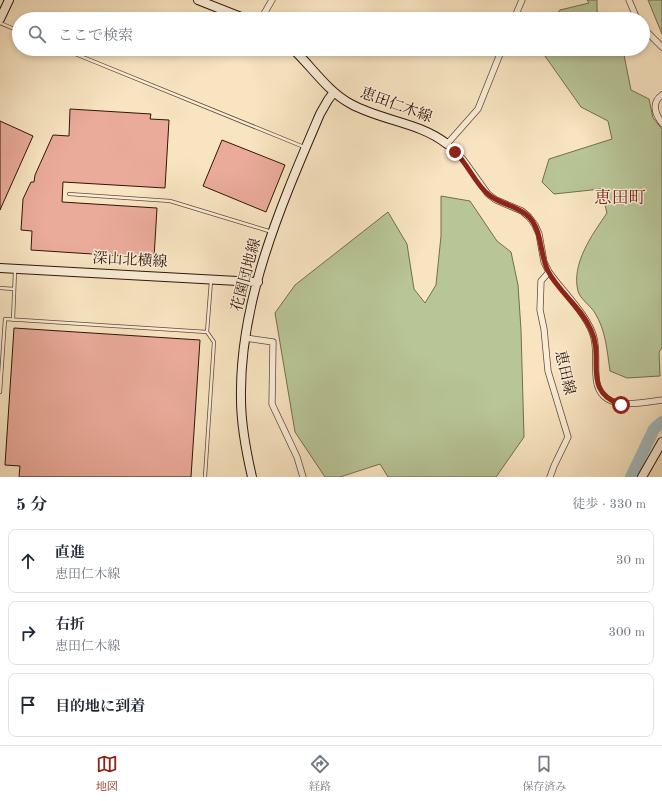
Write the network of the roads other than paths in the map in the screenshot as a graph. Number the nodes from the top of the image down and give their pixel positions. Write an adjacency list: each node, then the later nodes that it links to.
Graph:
1 (9, 0): 10 (street)
2 (198, 0): 6 (street)
3 (272, 0): 7 (street)
4 (522, 0): 8 (street)
5 (630, 0): 9 (street)
6 (228, 12)
7 (265, 12)
8 (517, 12)
9 (634, 12)
10 (0, 19)
11 (0, 23): 12 (lane)
12 (12, 28)
13 (650, 35): 14 (street)
14 (662, 47)
15 (80, 56): 22 (lane)
16 (300, 56): 18 (street, 恵田仁木線)
17 (499, 56): 21 (street)
18 (334, 92): 21 (street, 恵田仁木線); 22 (street, 花園団地線)
19 (662, 95): 20 (street)
20 (662, 124)
21 (447, 144): 27 (street, 恵田仁木線)
22 (306, 148): 24 (street, 花園団地線)
23 (69, 194): 24 (lane)
24 (272, 232): 29 (street, 花園団地線)
25 (0, 268): 26 (street, 深山北横線)
26 (15, 269): 28 (street, 深山北横線); 31 (lane)
27 (549, 272): 36 (street, 恵田仁木線); 41 (street, 恵田線)
28 (211, 279): 29 (street, 深山北横線); 33 (lane)
29 (258, 282): 34 (street, 花園団地線)
30 (0, 288): 31 (lane)
31 (14, 289): 32 (lane)
32 (13, 320): 33 (lane); 35 (lane)
33 (207, 332): 38 (lane)
34 (245, 338): 39 (street, 花園団地線); 40 (street)
35 (0, 392)
36 (662, 400)
37 (662, 442): 42 (street)
38 (204, 477)
39 (252, 477)
40 (303, 477)
41 (550, 477)
42 (642, 477)

